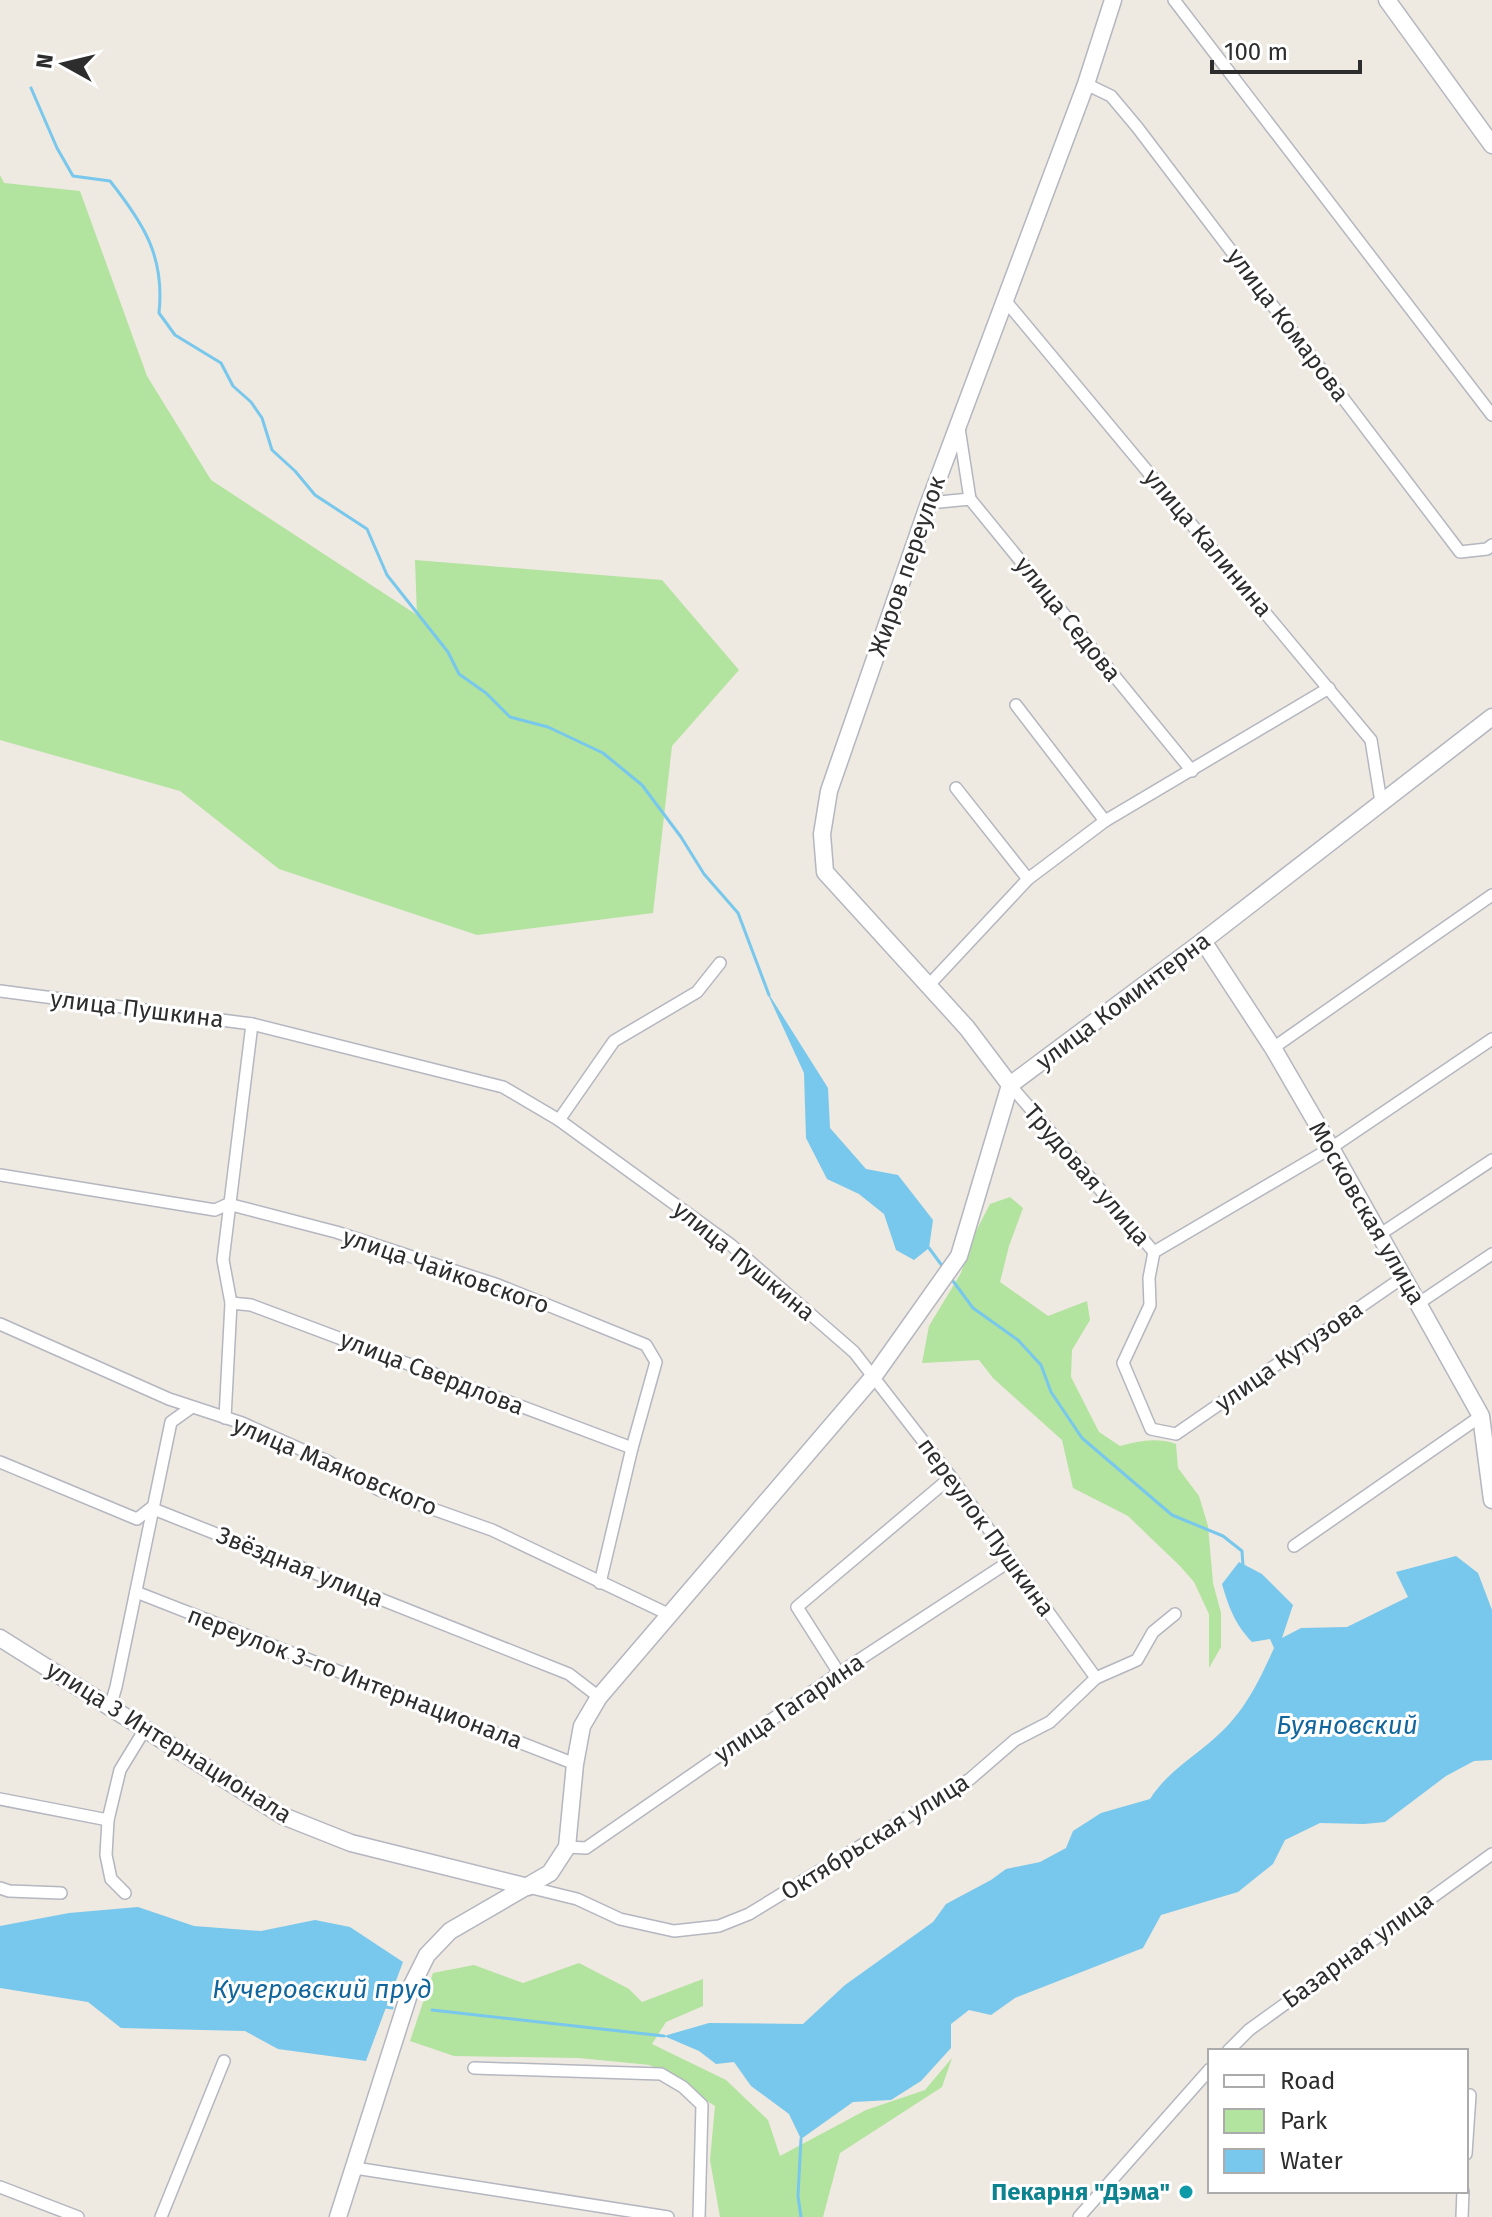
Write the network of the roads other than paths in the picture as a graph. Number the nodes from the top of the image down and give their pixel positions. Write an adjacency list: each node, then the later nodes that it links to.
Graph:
1 (1174, 0): 7 (street)
2 (1387, 0): 5 (street)
3 (1114, 3): 4 (street, Жиров переулок)
4 (1086, 84): 6 (street, Жиров переулок); 11 (street, улица Комарова)
5 (1492, 145)
6 (1004, 299): 8 (street, Жиров переулок); 12 (street, улица Калинина)
7 (1492, 415)
8 (958, 423): 9 (street); 10 (street, Жиров переулок)
9 (970, 499): 10 (street); 15 (street, улица Седова)
10 (929, 503): 23 (street, Жиров переулок)
11 (1492, 545)
12 (1329, 688): 15 (street); 17 (street, улица Калинина)
13 (1016, 705): 18 (street)
14 (1492, 717): 17 (street, улица Коминтерна)
15 (1192, 771): 18 (street)
16 (956, 788): 19 (street)
17 (1381, 802): 21 (street, улица Коминтерна)
18 (1105, 821): 19 (street)
19 (1028, 879): 23 (street)
20 (1492, 895): 27 (street)
21 (1203, 941): 27 (street, Московская улица); 28 (street, улица Коминтерна)
22 (720, 963): 29 (street)
23 (928, 986): 28 (street, Жиров переулок)
24 (0, 991): 25 (street, улица Пушкина)
25 (252, 1024): 29 (street, улица Пушкина); 33 (street)
26 (1492, 1039): 30 (street, Трудовая улица)
27 (1273, 1048): 30 (street, Московская улица)
28 (1010, 1085): 35 (street, Трудовая улица); 41 (street, улица Коминтерна)
29 (559, 1120): 41 (street, улица Пушкина)
30 (1331, 1148): 34 (street, Московская улица); 35 (street, Трудовая улица)
31 (1492, 1160): 34 (street)
32 (0, 1175): 33 (street, улица Чайковского)
33 (228, 1204): 38 (street); 46 (street, улица Чайковского)
34 (1379, 1235): 37 (street, Московская улица)
35 (1154, 1252): 37 (street, улица Кутузова)
36 (1492, 1254): 39 (street)
37 (1402, 1278): 39 (street, Московская улица)
38 (231, 1303): 44 (street); 46 (street, улица Свердлова)
39 (1419, 1303): 43 (street, Московская улица)
40 (0, 1324): 42 (street, улица Маяковского)
41 (874, 1376): 48 (street, переулок Пушкина); 55 (street)
42 (192, 1407): 44 (street, улица Маяковского); 50 (street)
43 (1487, 1416): 45 (street, Московская улица); 51 (street)
44 (225, 1418): 53 (street, улица Маяковского)
45 (1489, 1445): 49 (street, Московская улица)
46 (632, 1448): 53 (street, улица Чайковского)
47 (0, 1462): 50 (street, Звёздная улица)
48 (951, 1477): 52 (street, переулок Пушкина); 58 (street)
49 (1492, 1500)
50 (151, 1508): 54 (street); 60 (street, Звёздная улица)
51 (1294, 1546)
52 (1010, 1561): 58 (street, улица Гагарина); 59 (street, переулок Пушкина)
53 (600, 1583): 55 (street, улица Маяковского)
54 (136, 1592): 61 (street); 63 (street, переулок 3-го Интернационала)
55 (668, 1614): 60 (street)
56 (1175, 1614): 59 (street, Октябрьская улица)
57 (1, 1642): 61 (street, улица 3 Интернационала)
58 (839, 1673): 66 (street, улица Гагарина)
59 (1096, 1678): 68 (street, Октябрьская улица)
60 (599, 1697): 63 (street)
61 (110, 1707): 62 (street, улица 3 Интернационала)
62 (145, 1729): 65 (street); 68 (street, улица 3 Интернационала)
63 (575, 1764): 66 (street)
64 (0, 1799): 65 (street)
65 (108, 1820): 71 (street)
66 (567, 1847): 68 (street)
67 (1492, 1854): 72 (street, Базарная улица)
68 (528, 1887): 78 (street)
69 (0, 1888): 70 (street)
70 (61, 1893)
71 (125, 1893)
72 (1230, 2049)
73 (224, 2061): 82 (street)
74 (474, 2068): 85 (street)
75 (1208, 2071): 86 (street)
76 (1470, 2095): 77 (street)
77 (1468, 2124)
78 (355, 2168): 83 (street); 84 (street)
79 (0, 2187): 81 (street)
80 (1463, 2193): 87 (street)
81 (78, 2217)
82 (161, 2217)
83 (338, 2217)
84 (668, 2217)
85 (699, 2217)
86 (1079, 2217)
87 (1462, 2217)

